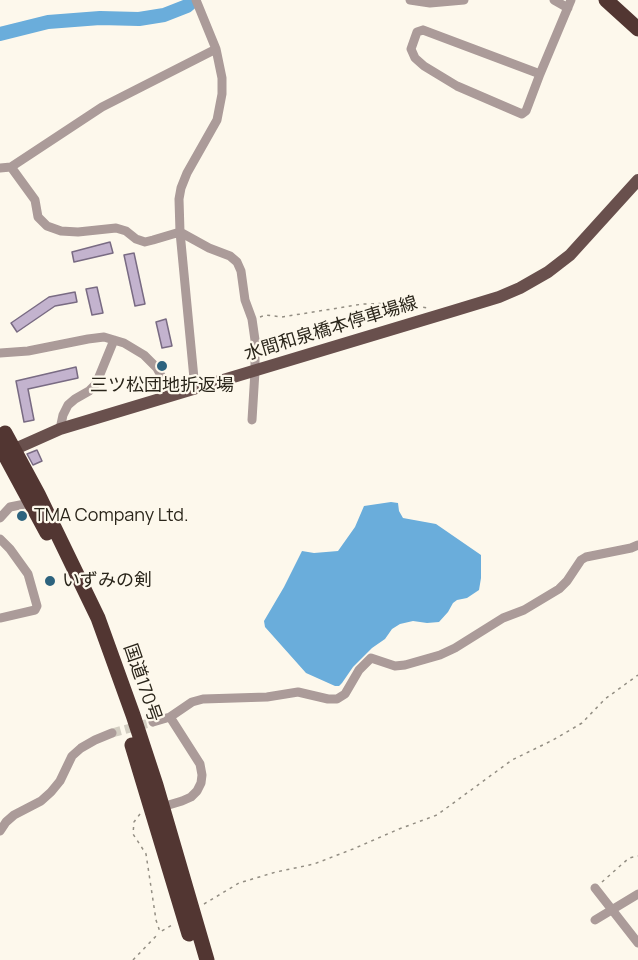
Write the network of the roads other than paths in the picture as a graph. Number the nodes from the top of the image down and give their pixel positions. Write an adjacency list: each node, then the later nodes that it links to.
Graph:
1 (196, 0): 8 (street)
2 (410, 0): 3 (street)
3 (464, 0)
4 (554, 0): 6 (street)
5 (612, 1): 7 (highway)
6 (570, 4): 9 (street)
7 (638, 29)
8 (216, 49): 10 (street); 13 (street)
9 (540, 74): 9 (street)
10 (12, 166): 11 (street); 13 (street)
11 (0, 168)
12 (638, 180): 16 (main road, 水間和泉橋本停車場線)
13 (180, 232): 16 (street); 17 (street)
14 (114, 340): 15 (street); 18 (street); 20 (street)
15 (0, 353)
16 (255, 371): 17 (main road, 水間和泉橋本停車場線); 19 (street)
17 (195, 388): 18 (main road, 水間和泉橋本停車場線)
18 (172, 396): 20 (main road, 水間和泉橋本停車場線)
19 (252, 420)
20 (60, 429): 21 (main road, 水間和泉橋本停車場線)
21 (5, 447): 22 (highway, 国道170号); 30 (highway, 国道170号)
22 (30, 503): 23 (street); 30 (highway, 国道170号)
23 (0, 518)
24 (0, 539): 26 (street)
25 (638, 544): 27 (street)
26 (0, 618)
27 (170, 717): 28 (street); 30 (street)
28 (153, 722)
29 (112, 733): 31 (street)
30 (157, 808): 37 (highway, 国道170号); 38 (highway, 国道170号)
31 (0, 831)
32 (595, 888): 34 (street)
33 (638, 894): 34 (street)
34 (612, 910): 35 (street); 36 (street)
35 (595, 921)
36 (638, 943)
37 (197, 960)
38 (207, 960)

